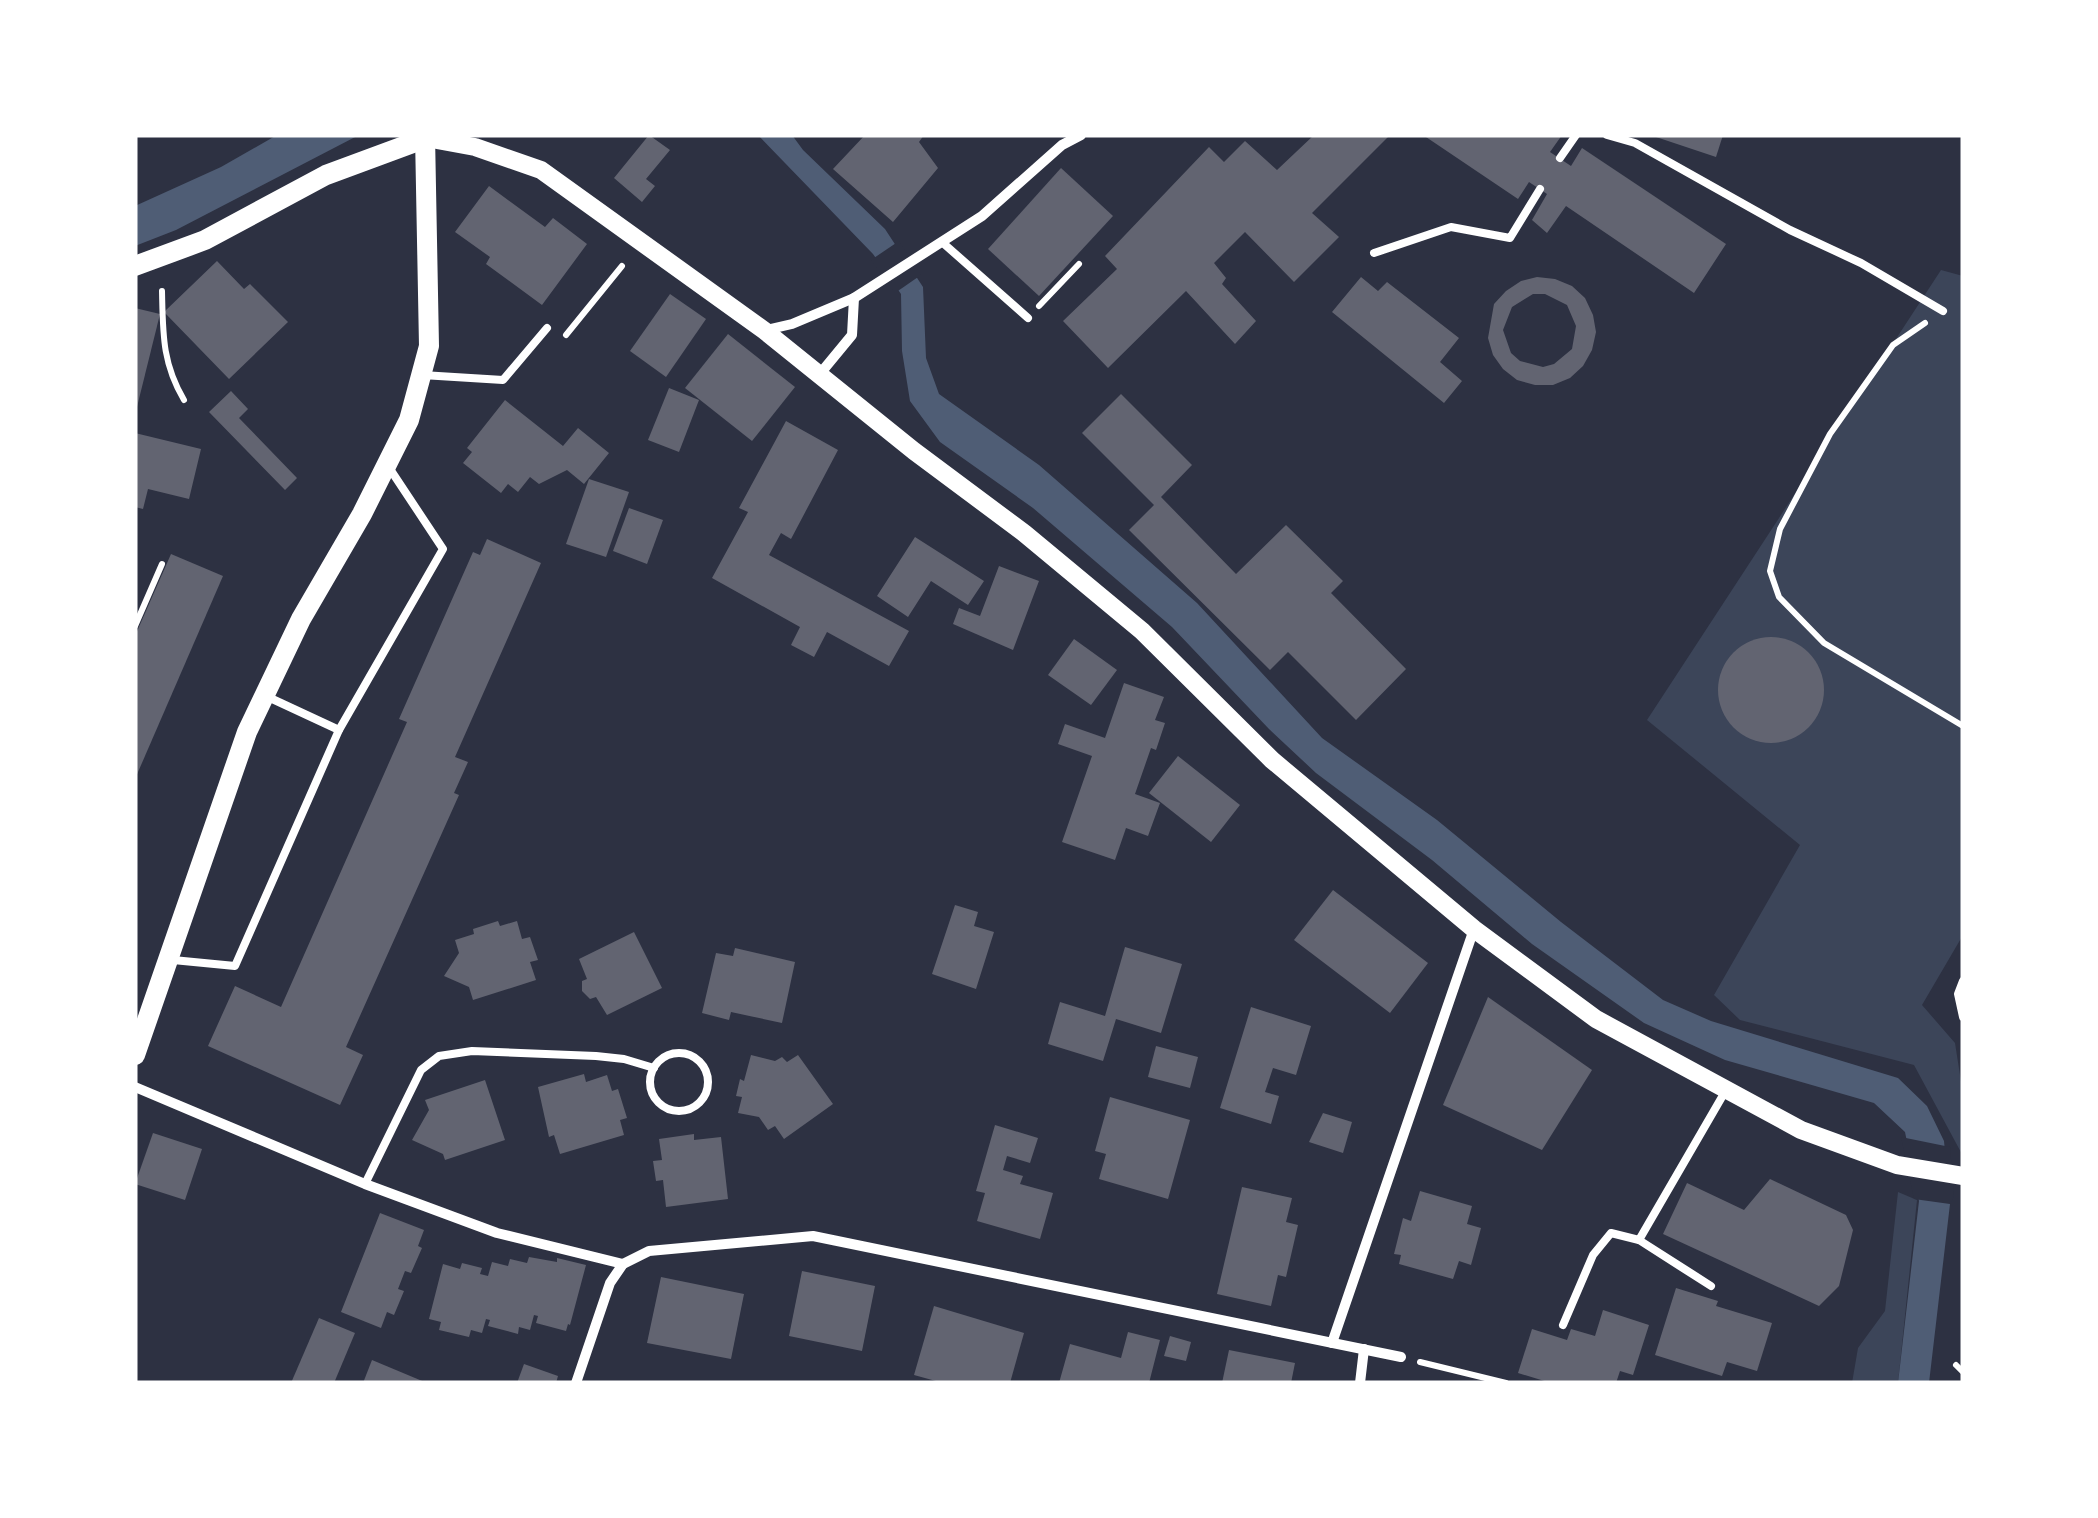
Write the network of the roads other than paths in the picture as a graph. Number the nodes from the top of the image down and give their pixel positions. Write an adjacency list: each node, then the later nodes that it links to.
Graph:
1 (1081, 135): 7 (street)
2 (1576, 135): 5 (lane)
3 (1606, 135): 11 (lane)
4 (425, 136): 9 (main road); 14 (street); 15 (main road)
5 (1560, 158)
6 (1540, 189): 8 (lane)
7 (943, 242): 10 (street); 12 (lane)
8 (1374, 253)
9 (135, 266)
10 (854, 298): 14 (street); 16 (street)
11 (1942, 312)
12 (1028, 318)
13 (548, 328): 15 (lane)
14 (765, 330): 16 (street)
15 (422, 375): 17 (main road)
16 (819, 375): 20 (street)
17 (387, 465): 18 (main road); 19 (lane)
18 (264, 695): 19 (lane); 21 (main road)
19 (339, 730): 21 (lane)
20 (1474, 928): 27 (street); 34 (street)
21 (168, 959): 24 (main road)
22 (1963, 981): 23 (lane)
23 (1963, 1017)
24 (135, 1054)
25 (654, 1068): 25 (lane); 29 (lane)
26 (135, 1087): 29 (street)
27 (1726, 1090): 28 (street); 30 (lane)
28 (1958, 1175)
29 (365, 1184): 31 (street)
30 (1639, 1240): 32 (lane); 33 (lane)
31 (623, 1264): 34 (street); 37 (street)
32 (1711, 1286)
33 (1562, 1325)
34 (1332, 1344): 35 (street)
35 (1364, 1349): 36 (street); 38 (street)
36 (1400, 1357)
37 (576, 1383)
38 (1360, 1383)

